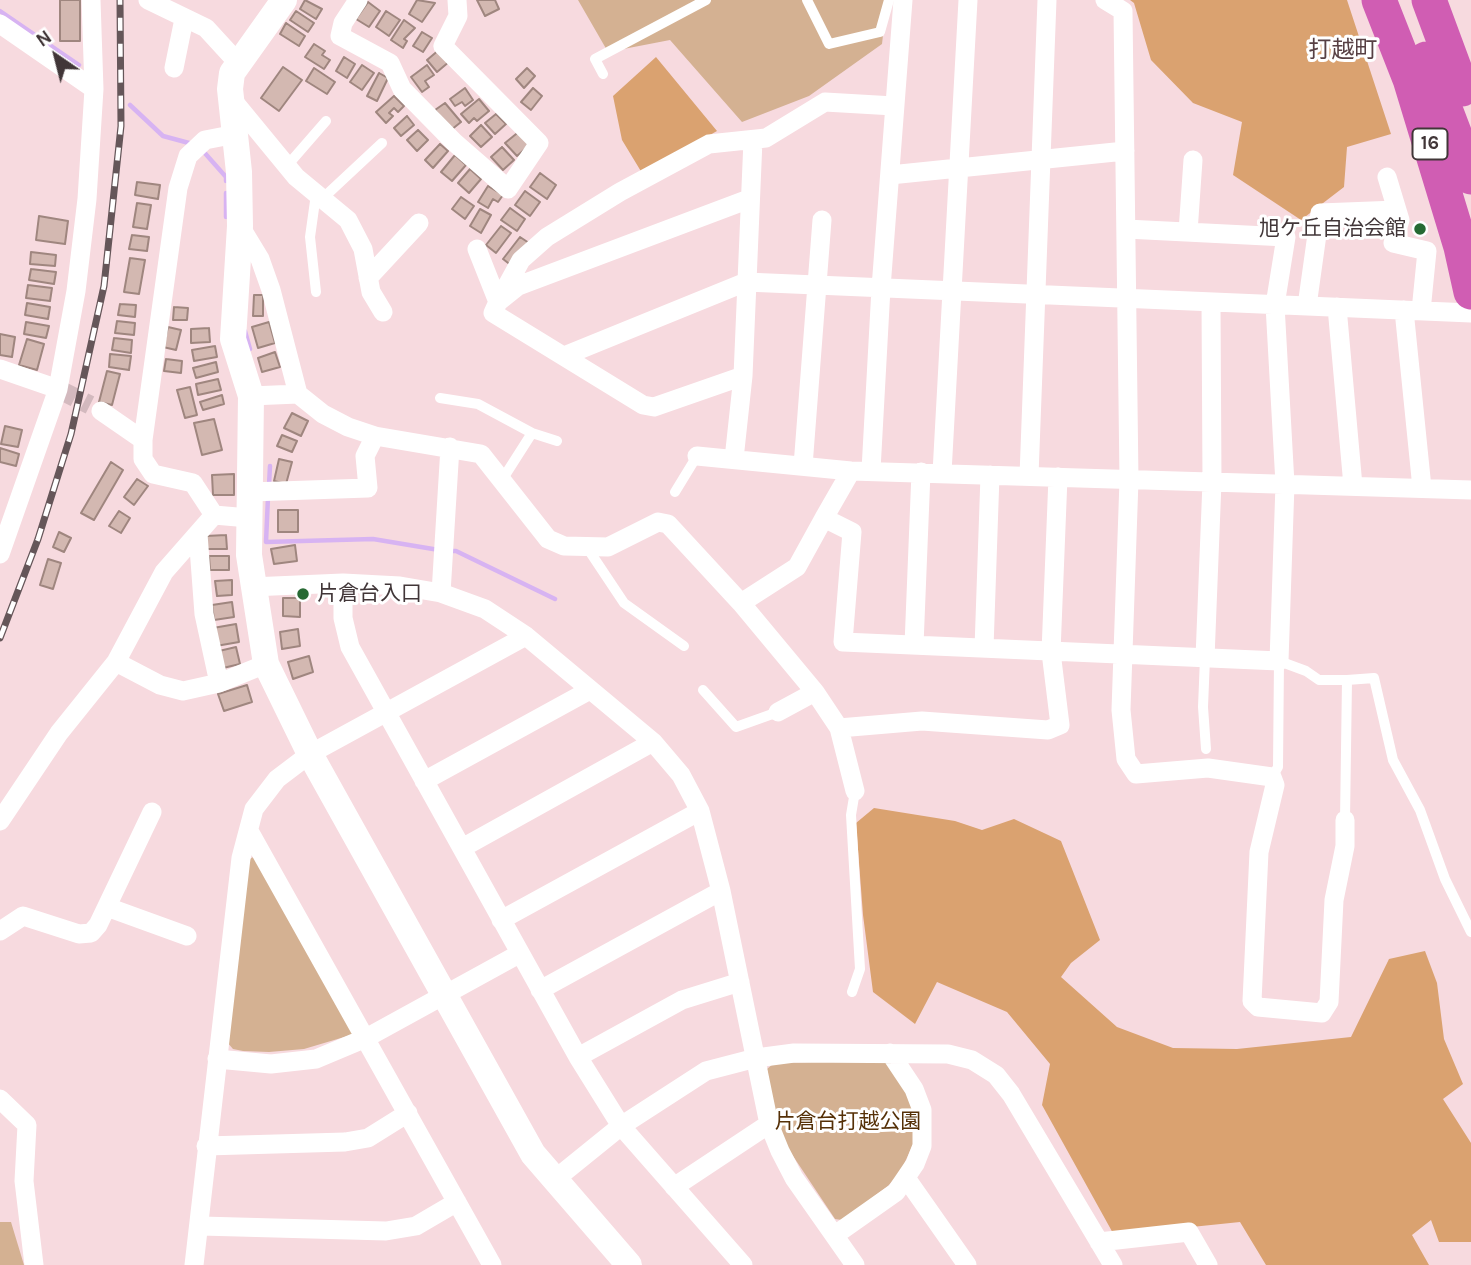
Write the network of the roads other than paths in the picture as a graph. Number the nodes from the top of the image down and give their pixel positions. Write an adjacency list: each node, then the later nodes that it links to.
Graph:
1 (91, 0): 23 (street)
2 (148, 0): 18 (street)
3 (284, 0): 20 (street)
4 (358, 0): 5 (street)
5 (457, 0)
6 (706, 0): 22 (lane)
7 (807, 0): 8 (lane)
8 (889, 0)
9 (903, 0): 25 (street)
10 (968, 0): 35 (street)
11 (1047, 0): 32 (street)
12 (1105, 0): 31 (street)
13 (1379, 0): 54 (highway, 16)
14 (1391, 0): 36 (highway, 16)
15 (1403, 0): 36 (highway, 16)
16 (1429, 0): 26 (highway)
17 (1445, 0): 26 (highway)
18 (184, 19): 20 (street); 21 (street)
19 (0, 29): 23 (street)
20 (239, 64): 24 (street)
21 (174, 68)
22 (603, 74)
23 (94, 89): 68 (street)
24 (231, 98): 28 (street); 34 (street)
25 (894, 106): 29 (street); 37 (street)
26 (1469, 108)
27 (326, 121): 34 (lane)
28 (236, 134): 44 (street); 75 (street)
29 (753, 140): 40 (street); 57 (street)
30 (382, 143): 39 (lane)
31 (1125, 151): 32 (street); 45 (street)
32 (1041, 160): 35 (street); 55 (street)
33 (1193, 160): 46 (street)
34 (286, 167): 39 (street)
35 (959, 168): 37 (street); 52 (street)
36 (1468, 168)
37 (890, 175): 51 (street)
38 (1387, 177): 41 (street)
39 (319, 196): 48 (street); 53 (lane)
40 (749, 199): 49 (street); 57 (street)
41 (1397, 210): 60 (street); 62 (street)
42 (822, 220): 50 (street)
43 (419, 223): 48 (street)
44 (240, 226): 69 (street); 70 (street)
45 (1126, 229): 46 (street); 56 (street)
46 (1188, 232): 59 (street)
47 (477, 249): 57 (street)
48 (368, 278): 63 (street)
49 (746, 282): 50 (street); 65 (street); 67 (street)
50 (816, 285): 51 (street); 80 (street)
51 (881, 288): 52 (street); 81 (street)
52 (952, 291): 55 (street); 84 (street)
53 (316, 292)
54 (1471, 292)
55 (1036, 294): 56 (street); 86 (street)
56 (1127, 298): 58 (street); 88 (street)
57 (498, 302): 65 (street)
58 (1211, 302): 59 (street); 90 (street)
59 (1275, 305): 60 (street); 91 (street)
60 (1307, 306): 61 (street)
61 (1337, 307): 62 (street); 92 (street)
62 (1412, 311): 64 (street); 93 (street)
63 (383, 312)
64 (1471, 313)
65 (564, 356): 67 (street)
66 (0, 369): 68 (street)
67 (743, 376): 79 (street)
68 (58, 389): 102 (street)
69 (298, 394): 70 (street); 74 (street)
70 (251, 396): 95 (street)
71 (440, 398): 73 (lane)
72 (101, 411): 75 (street)
73 (532, 433): 76 (lane); 89 (lane)
74 (375, 436): 77 (street); 95 (street)
75 (143, 440): 97 (street)
76 (557, 441)
77 (450, 447): 89 (street); 105 (street)
78 (697, 456): 79 (street); 96 (lane)
79 (734, 459): 80 (street)
80 (803, 466): 82 (street)
81 (871, 470): 82 (street); 83 (street)
82 (851, 471): 99 (street)
83 (920, 472): 84 (street); 108 (street)
84 (942, 473): 85 (street)
85 (990, 475): 86 (street); 110 (street)
86 (1028, 476): 87 (street)
87 (1058, 477): 88 (street); 111 (street)
88 (1129, 480): 90 (street); 112 (street)
89 (502, 481): 101 (street)
90 (1212, 482): 91 (street); 113 (street)
91 (1285, 484): 92 (street); 114 (street)
92 (1353, 486): 93 (street)
93 (1422, 488): 94 (street)
94 (1471, 490)
95 (261, 491): 98 (street)
96 (675, 492)
97 (214, 515): 98 (street); 100 (street)
98 (249, 518): 104 (street)
99 (824, 518): 106 (street); 108 (street)
100 (198, 534): 115 (street); 118 (street)
101 (586, 546): 106 (street); 109 (lane)
102 (0, 554)
103 (343, 583): 104 (street); 105 (street); 122 (street)
104 (251, 586): 116 (street)
105 (440, 593): 107 (street)
106 (741, 603): 121 (street)
107 (526, 636): 119 (street); 122 (street)
108 (914, 645): 110 (street)
109 (684, 646)
110 (984, 648): 111 (street)
111 (1051, 652): 112 (street); 124 (street)
112 (1122, 655): 113 (street); 127 (street)
113 (1205, 658): 114 (street); 127 (lane)
114 (1279, 661): 117 (lane); 128 (lane)
115 (116, 662): 118 (street); 134 (street)
116 (266, 664): 118 (street); 126 (street)
117 (1348, 680): 133 (lane); 141 (lane)
118 (219, 683)
119 (590, 690): 125 (street); 129 (street)
120 (704, 690): 123 (lane)
121 (815, 692): 123 (street); 124 (street)
122 (387, 712): 126 (street); 129 (street)
123 (778, 712)
124 (839, 728): 130 (street)
125 (653, 742): 131 (street); 136 (street)
126 (310, 754): 135 (street); 147 (street)
127 (1207, 760): 128 (street)
128 (1272, 777): 133 (street)
129 (424, 781): 136 (street)
130 (855, 791): 146 (lane)
131 (700, 810): 137 (street); 139 (street)
132 (152, 812): 138 (street)
133 (1345, 820)
134 (0, 821)
135 (249, 831): 148 (street); 152 (street)
136 (462, 848): 139 (street)
137 (722, 891): 144 (street); 145 (street)
138 (107, 907): 140 (street); 142 (street)
139 (501, 920): 143 (street)
140 (0, 931)
141 (1471, 932)
142 (187, 936)
143 (519, 954): 145 (street); 147 (street)
144 (740, 982): 150 (street); 151 (street)
145 (540, 990): 150 (street)
146 (852, 992)
147 (442, 996): 148 (street); 159 (street)
148 (366, 1038): 152 (street); 154 (street)
149 (890, 1053): 151 (street); 158 (street); 164 (street)
150 (578, 1057): 156 (street)
151 (755, 1058): 155 (street); 156 (street)
152 (217, 1059): 157 (street)
153 (0, 1099): 165 (street)
154 (408, 1113): 157 (street); 161 (street)
155 (769, 1124): 160 (street); 163 (street)
156 (621, 1126): 159 (street); 160 (street)
157 (205, 1146): 162 (street)
158 (906, 1178): 163 (street); 171 (street)
159 (553, 1181): 168 (street)
160 (674, 1187): 169 (street)
161 (457, 1202): 162 (street); 167 (street)
162 (201, 1226): 166 (street)
163 (835, 1235): 170 (street)
164 (1099, 1242): 172 (street); 173 (street)
165 (34, 1265)
166 (194, 1265)
167 (492, 1265)
168 (629, 1265)
169 (743, 1265)
170 (855, 1265)
171 (967, 1265)
172 (1113, 1265)
173 (1208, 1265)

